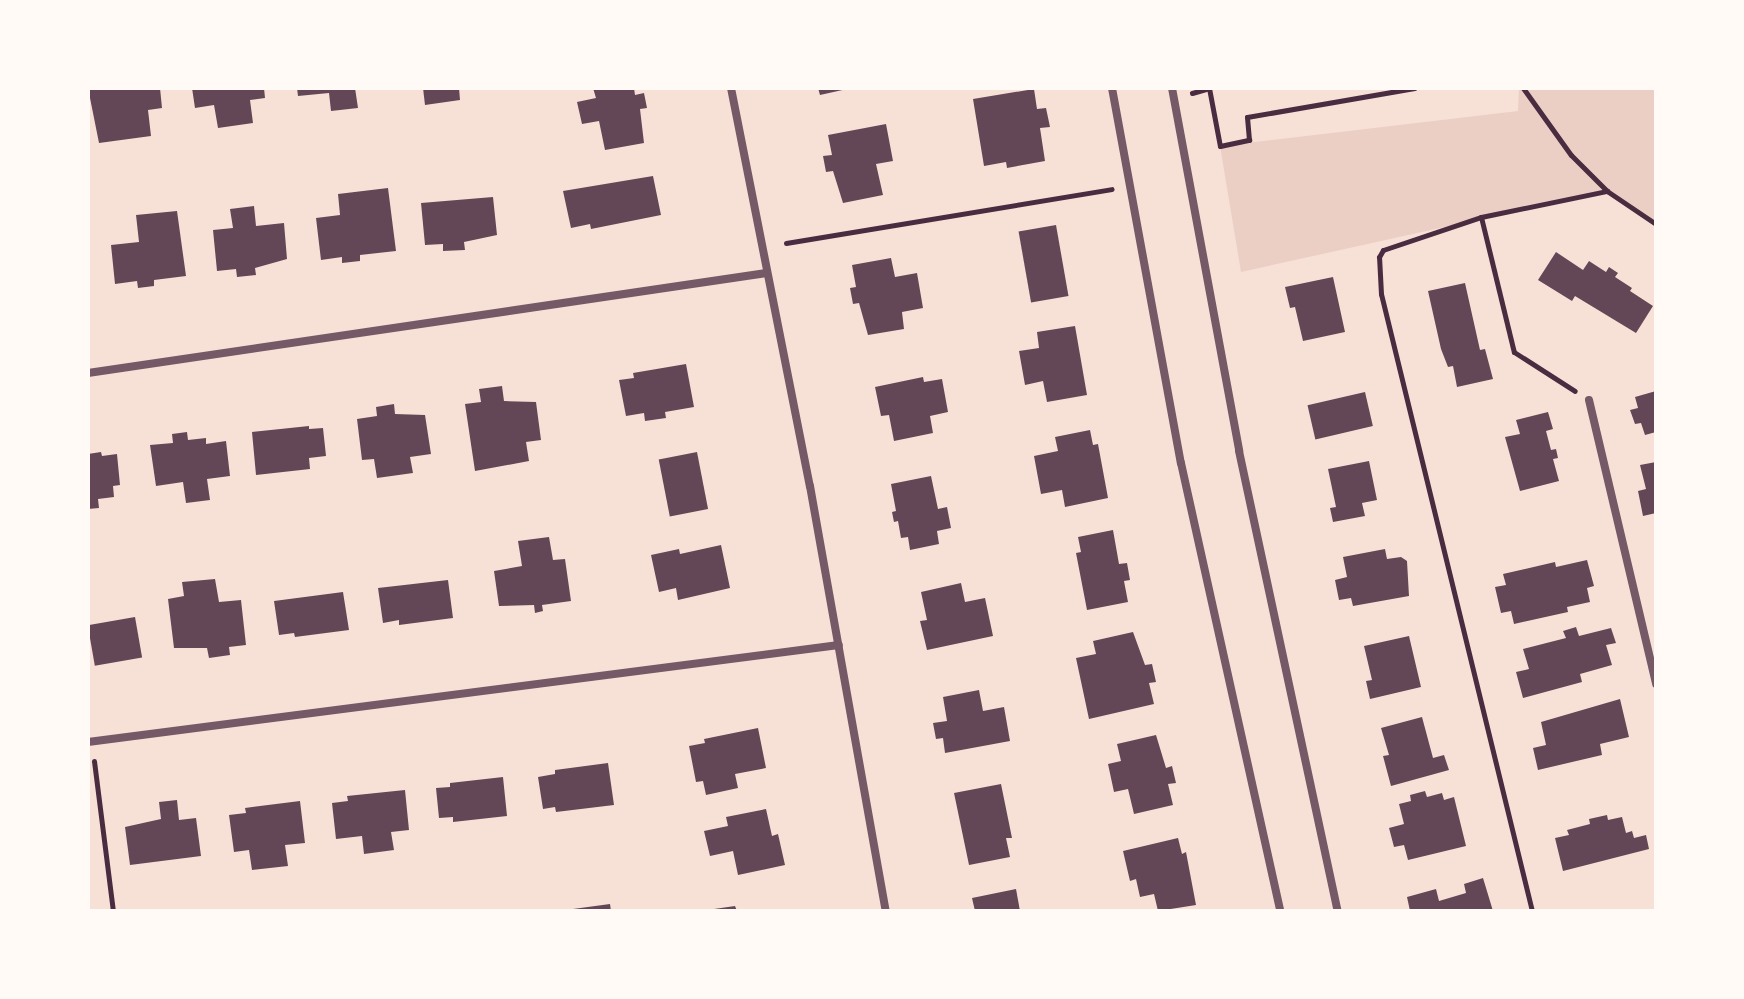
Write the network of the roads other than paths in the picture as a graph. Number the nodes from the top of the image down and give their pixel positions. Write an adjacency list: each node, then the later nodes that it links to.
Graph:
1 (731, 88): 4 (street)
2 (1112, 88): 11 (street)
3 (1173, 92): 12 (street)
4 (767, 273): 5 (street); 7 (street)
5 (88, 373)
6 (1589, 400): 8 (street)
7 (839, 645): 9 (street); 10 (street)
8 (1656, 684)
9 (90, 742)
10 (886, 911)
11 (1280, 911)
12 (1338, 911)

